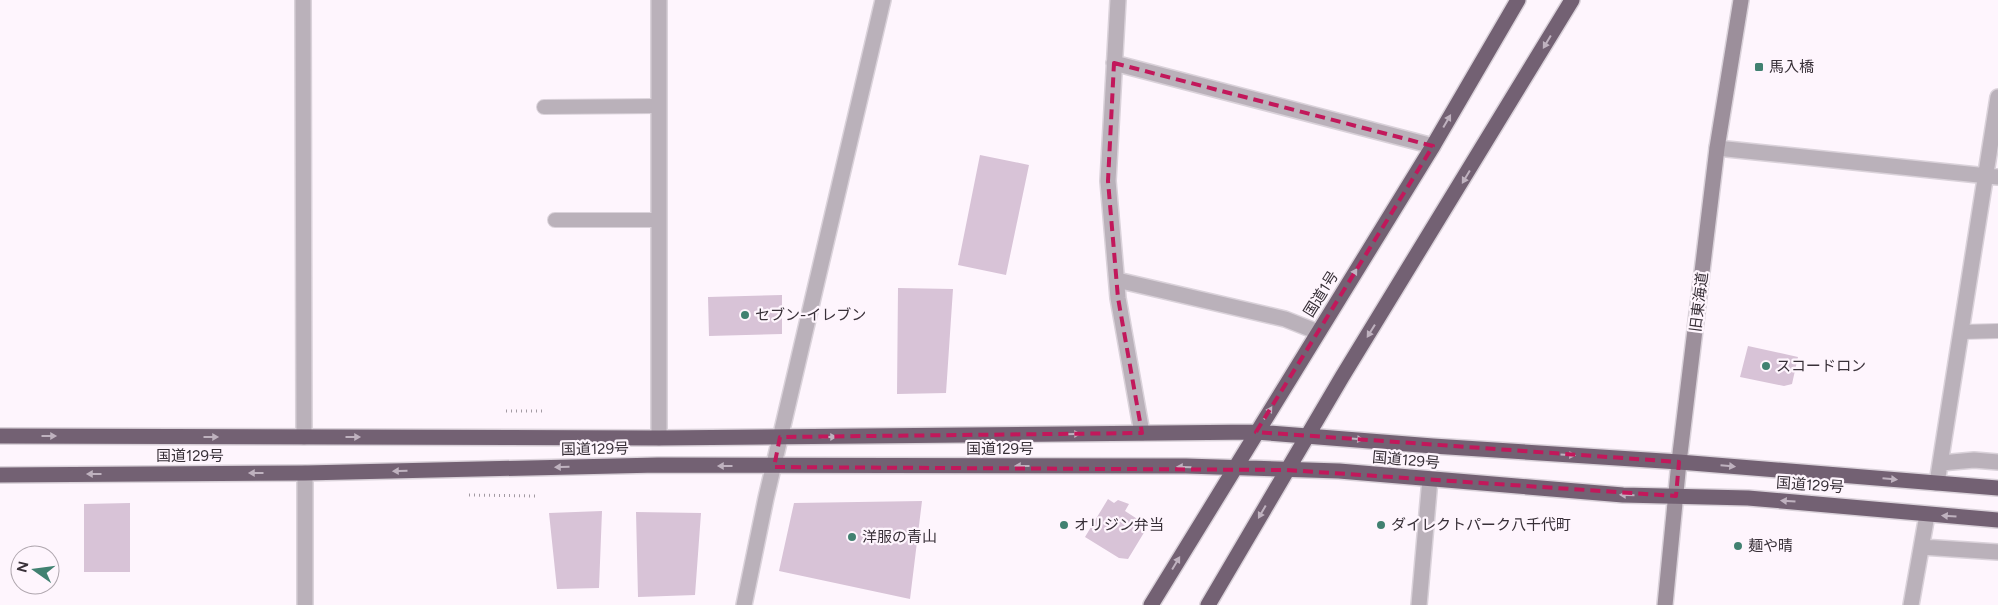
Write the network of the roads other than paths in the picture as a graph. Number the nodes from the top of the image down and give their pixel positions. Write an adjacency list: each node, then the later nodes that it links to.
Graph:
1 (303, 0): 25 (street)
2 (659, 0): 10 (street)
3 (883, 0): 27 (street)
4 (1118, 0): 8 (street)
5 (1518, 0): 12 (highway, 国道1号, one-way to 5)
6 (1572, 0): 23 (highway, one-way to 23)
7 (1741, 0): 13 (street, 旧東海道)
8 (1114, 63): 12 (street); 17 (street)
9 (1998, 97): 14 (street)
10 (659, 106): 11 (lane); 16 (street)
11 (544, 107)
12 (1433, 146): 19 (highway, 国道1号, one-way to 12)
13 (1717, 148): 14 (street); 28 (street, 旧東海道)
14 (1992, 177): 20 (street)
15 (555, 220): 16 (lane)
16 (659, 220): 26 (street)
17 (1116, 280): 19 (street); 22 (street)
18 (1998, 331): 20 (lane)
19 (1318, 332): 21 (highway, 国道1号, one-way to 19)
20 (1961, 332): 30 (street)
21 (1256, 432): 22 (highway, 国道129号); 23 (highway, 国道129号); 32 (highway, 国道1号)
22 (1142, 433): 27 (highway, 国道129号, one-way to 22)
23 (1307, 435): 28 (highway, 国道129号, one-way to 28); 33 (highway)
24 (0, 436): 25 (highway, 国道129号, one-way to 25)
25 (304, 437): 26 (highway, 国道129号, one-way to 26)
26 (659, 438): 27 (highway, 国道129号)
27 (780, 438): 31 (street)
28 (1680, 462): 37 (highway, 国道129号, one-way to 37); 39 (street, 旧東海道)
29 (1998, 462): 30 (street)
30 (1941, 463): 37 (street)
31 (774, 467): 32 (highway, 国道129号, one-way to 31); 34 (highway, 国道129号, one-way to 34); 45 (street)
32 (1233, 469): 33 (highway, 国道129号); 46 (highway, 国道1号, one-way to 32)
33 (1287, 470): 36 (highway, 国道129号); 47 (highway, one-way to 47)
34 (305, 473): 35 (highway, 国道129号, one-way to 35); 44 (street)
35 (0, 475)
36 (1430, 480): 39 (highway, 国道129号, one-way to 36); 48 (street)
37 (1936, 483): 38 (highway, 国道129号)
38 (1998, 488)
39 (1676, 496): 40 (highway, 国道129号, one-way to 39); 49 (street, 旧東海道)
40 (1927, 515): 41 (highway, 国道129号, one-way to 40); 42 (street)
41 (1998, 520)
42 (1922, 547): 43 (street); 50 (street)
43 (1998, 552)
44 (305, 605)
45 (744, 605)
46 (1151, 605)
47 (1208, 605)
48 (1419, 605)
49 (1665, 605)
50 (1911, 605)

